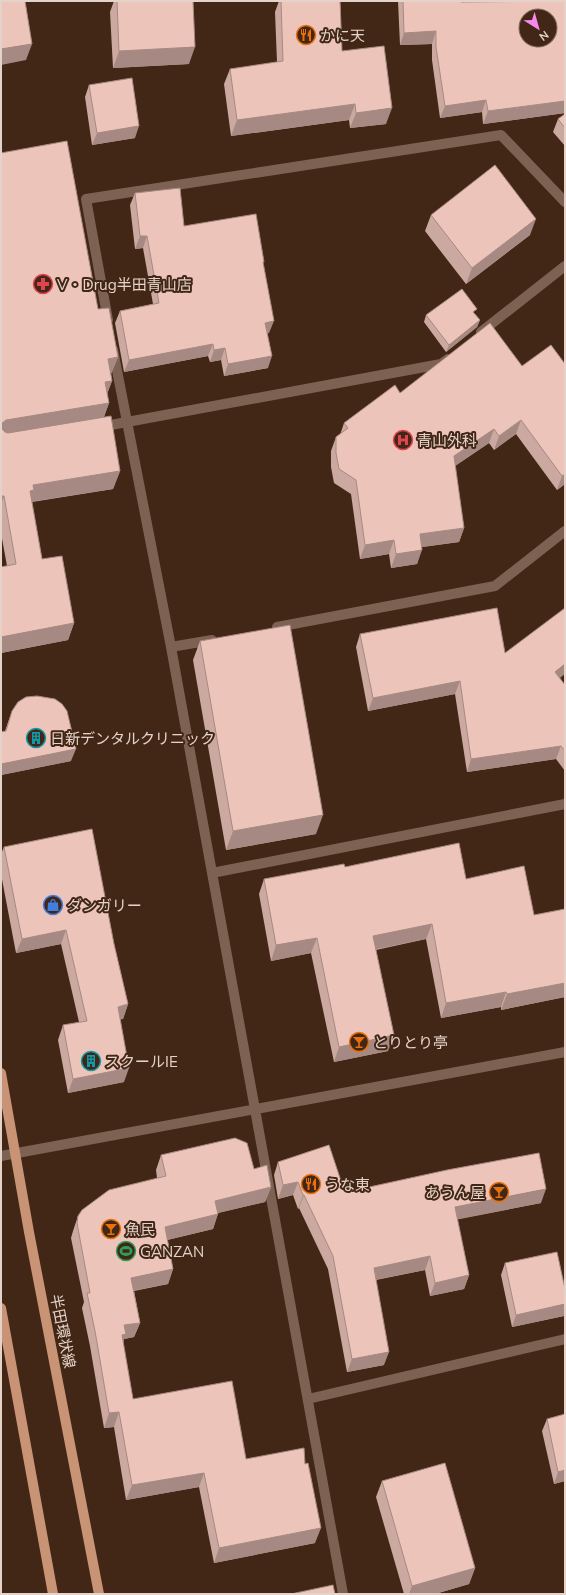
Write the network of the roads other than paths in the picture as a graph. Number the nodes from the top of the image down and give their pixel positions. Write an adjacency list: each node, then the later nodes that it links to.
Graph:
1 (565, 202): 5 (street)
2 (565, 266): 3 (street)
3 (472, 339)
4 (454, 354): 5 (street)
5 (127, 423): 6 (street); 10 (street)
6 (88, 429)
7 (565, 531): 8 (street)
8 (264, 630)
9 (225, 637): 10 (street)
10 (171, 648): 12 (street)
11 (565, 804): 12 (street)
12 (212, 873): 15 (street)
13 (565, 1052): 15 (street)
14 (1, 1073): 16 (main road, 半田環状線)
15 (255, 1109): 16 (street); 20 (street)
16 (16, 1153): 17 (street); 22 (main road, 半田環状線)
17 (1, 1156)
18 (1, 1308): 21 (main road)
19 (565, 1339): 20 (street)
20 (308, 1399): 23 (street)
21 (53, 1594)
22 (99, 1594)
23 (343, 1594)

